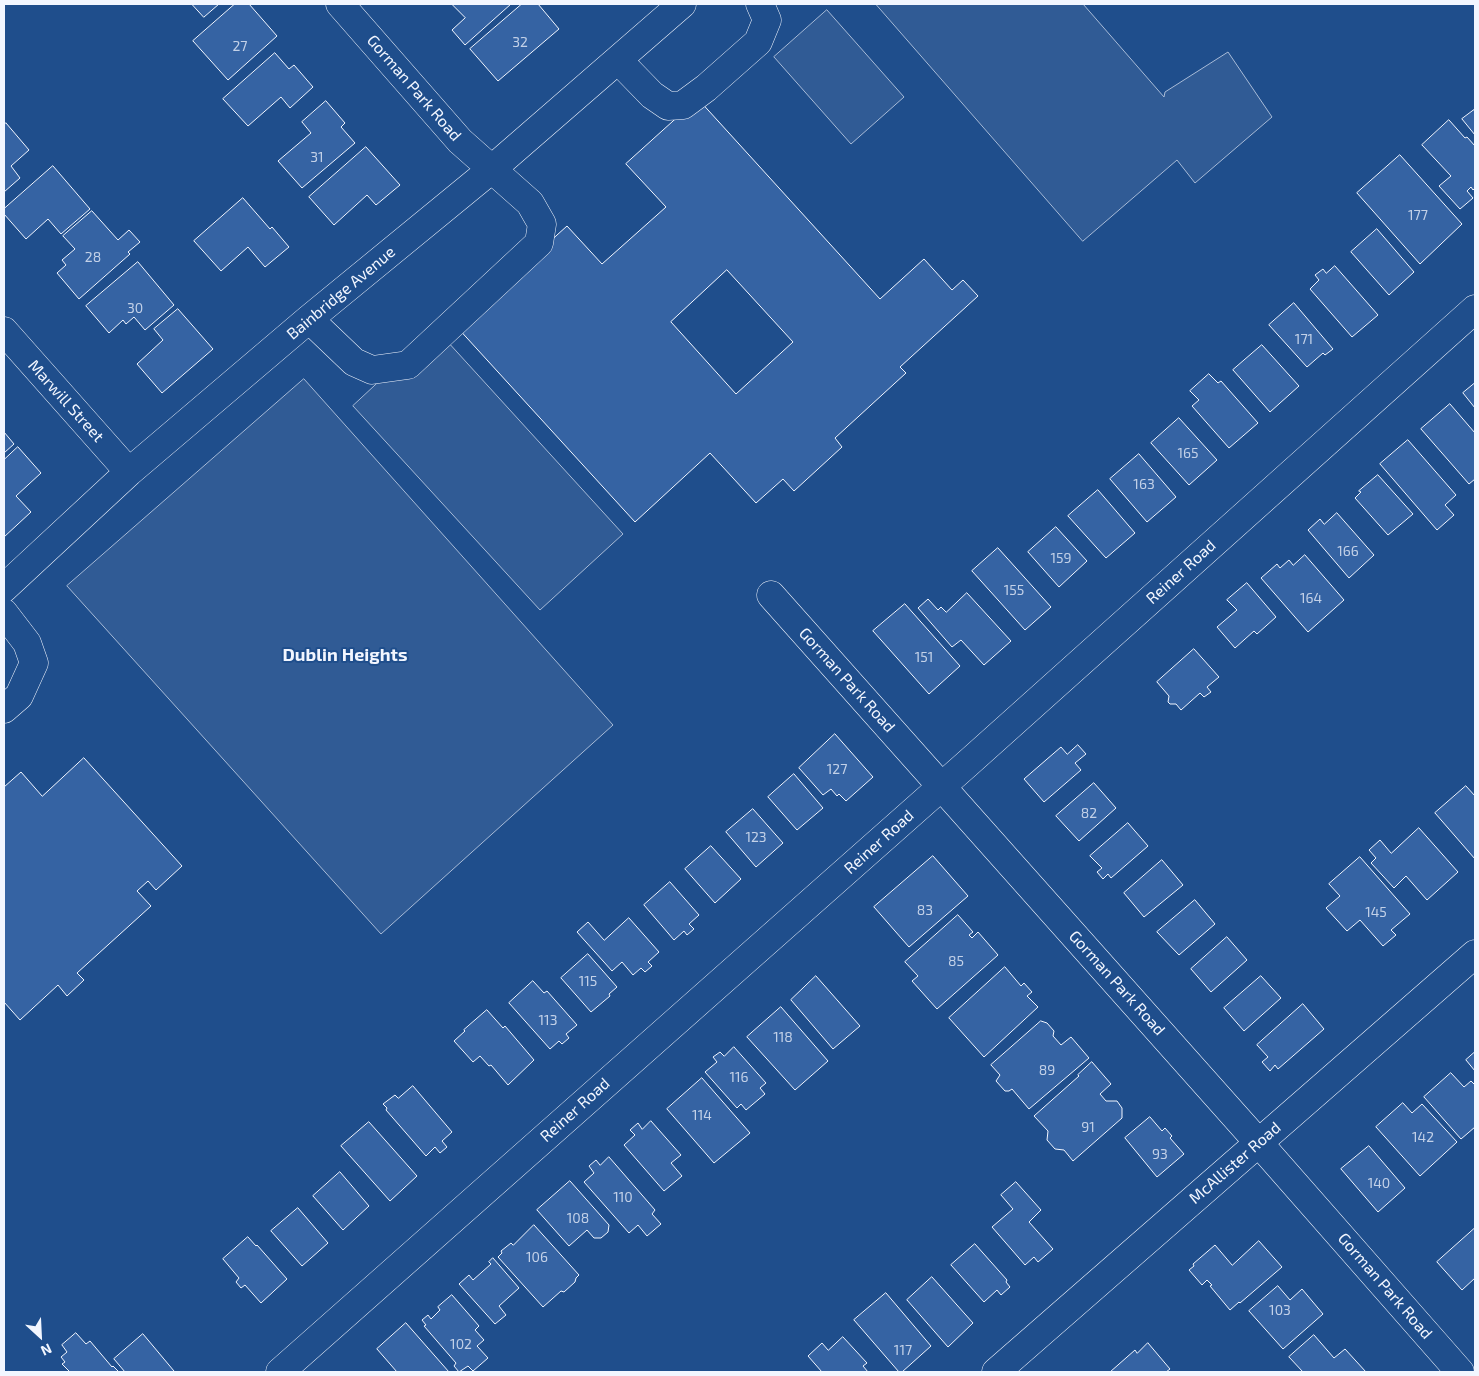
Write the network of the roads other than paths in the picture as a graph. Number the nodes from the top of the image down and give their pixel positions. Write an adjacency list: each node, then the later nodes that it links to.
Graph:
1 (340, 4): 5 (street, Gorman Park Road)
2 (682, 4): 4 (street, Bainbridge Avenue)
3 (760, 4): 4 (street)
4 (618, 60): 5 (street, Bainbridge Avenue)
5 (492, 169): 7 (street, Bainbridge Avenue); 7 (street, Gorman Park Road)
6 (1475, 309): 14 (street, Reiner Road)
7 (309, 319): 9 (street, Bainbridge Avenue)
8 (4, 331): 9 (street, Marwill Street)
9 (129, 472): 10 (street, Bainbridge Avenue)
10 (4, 588)
11 (771, 596): 14 (street, Gorman Park Road)
12 (4, 613): 13 (street)
13 (4, 709)
14 (942, 786): 16 (street, Gorman Park Road); 17 (street, Reiner Road)
15 (1475, 954): 16 (street, McAllister Road)
16 (1258, 1142): 18 (street, McAllister Road); 19 (street, Gorman Park Road)
17 (280, 1372)
18 (996, 1372)
19 (1460, 1372)

